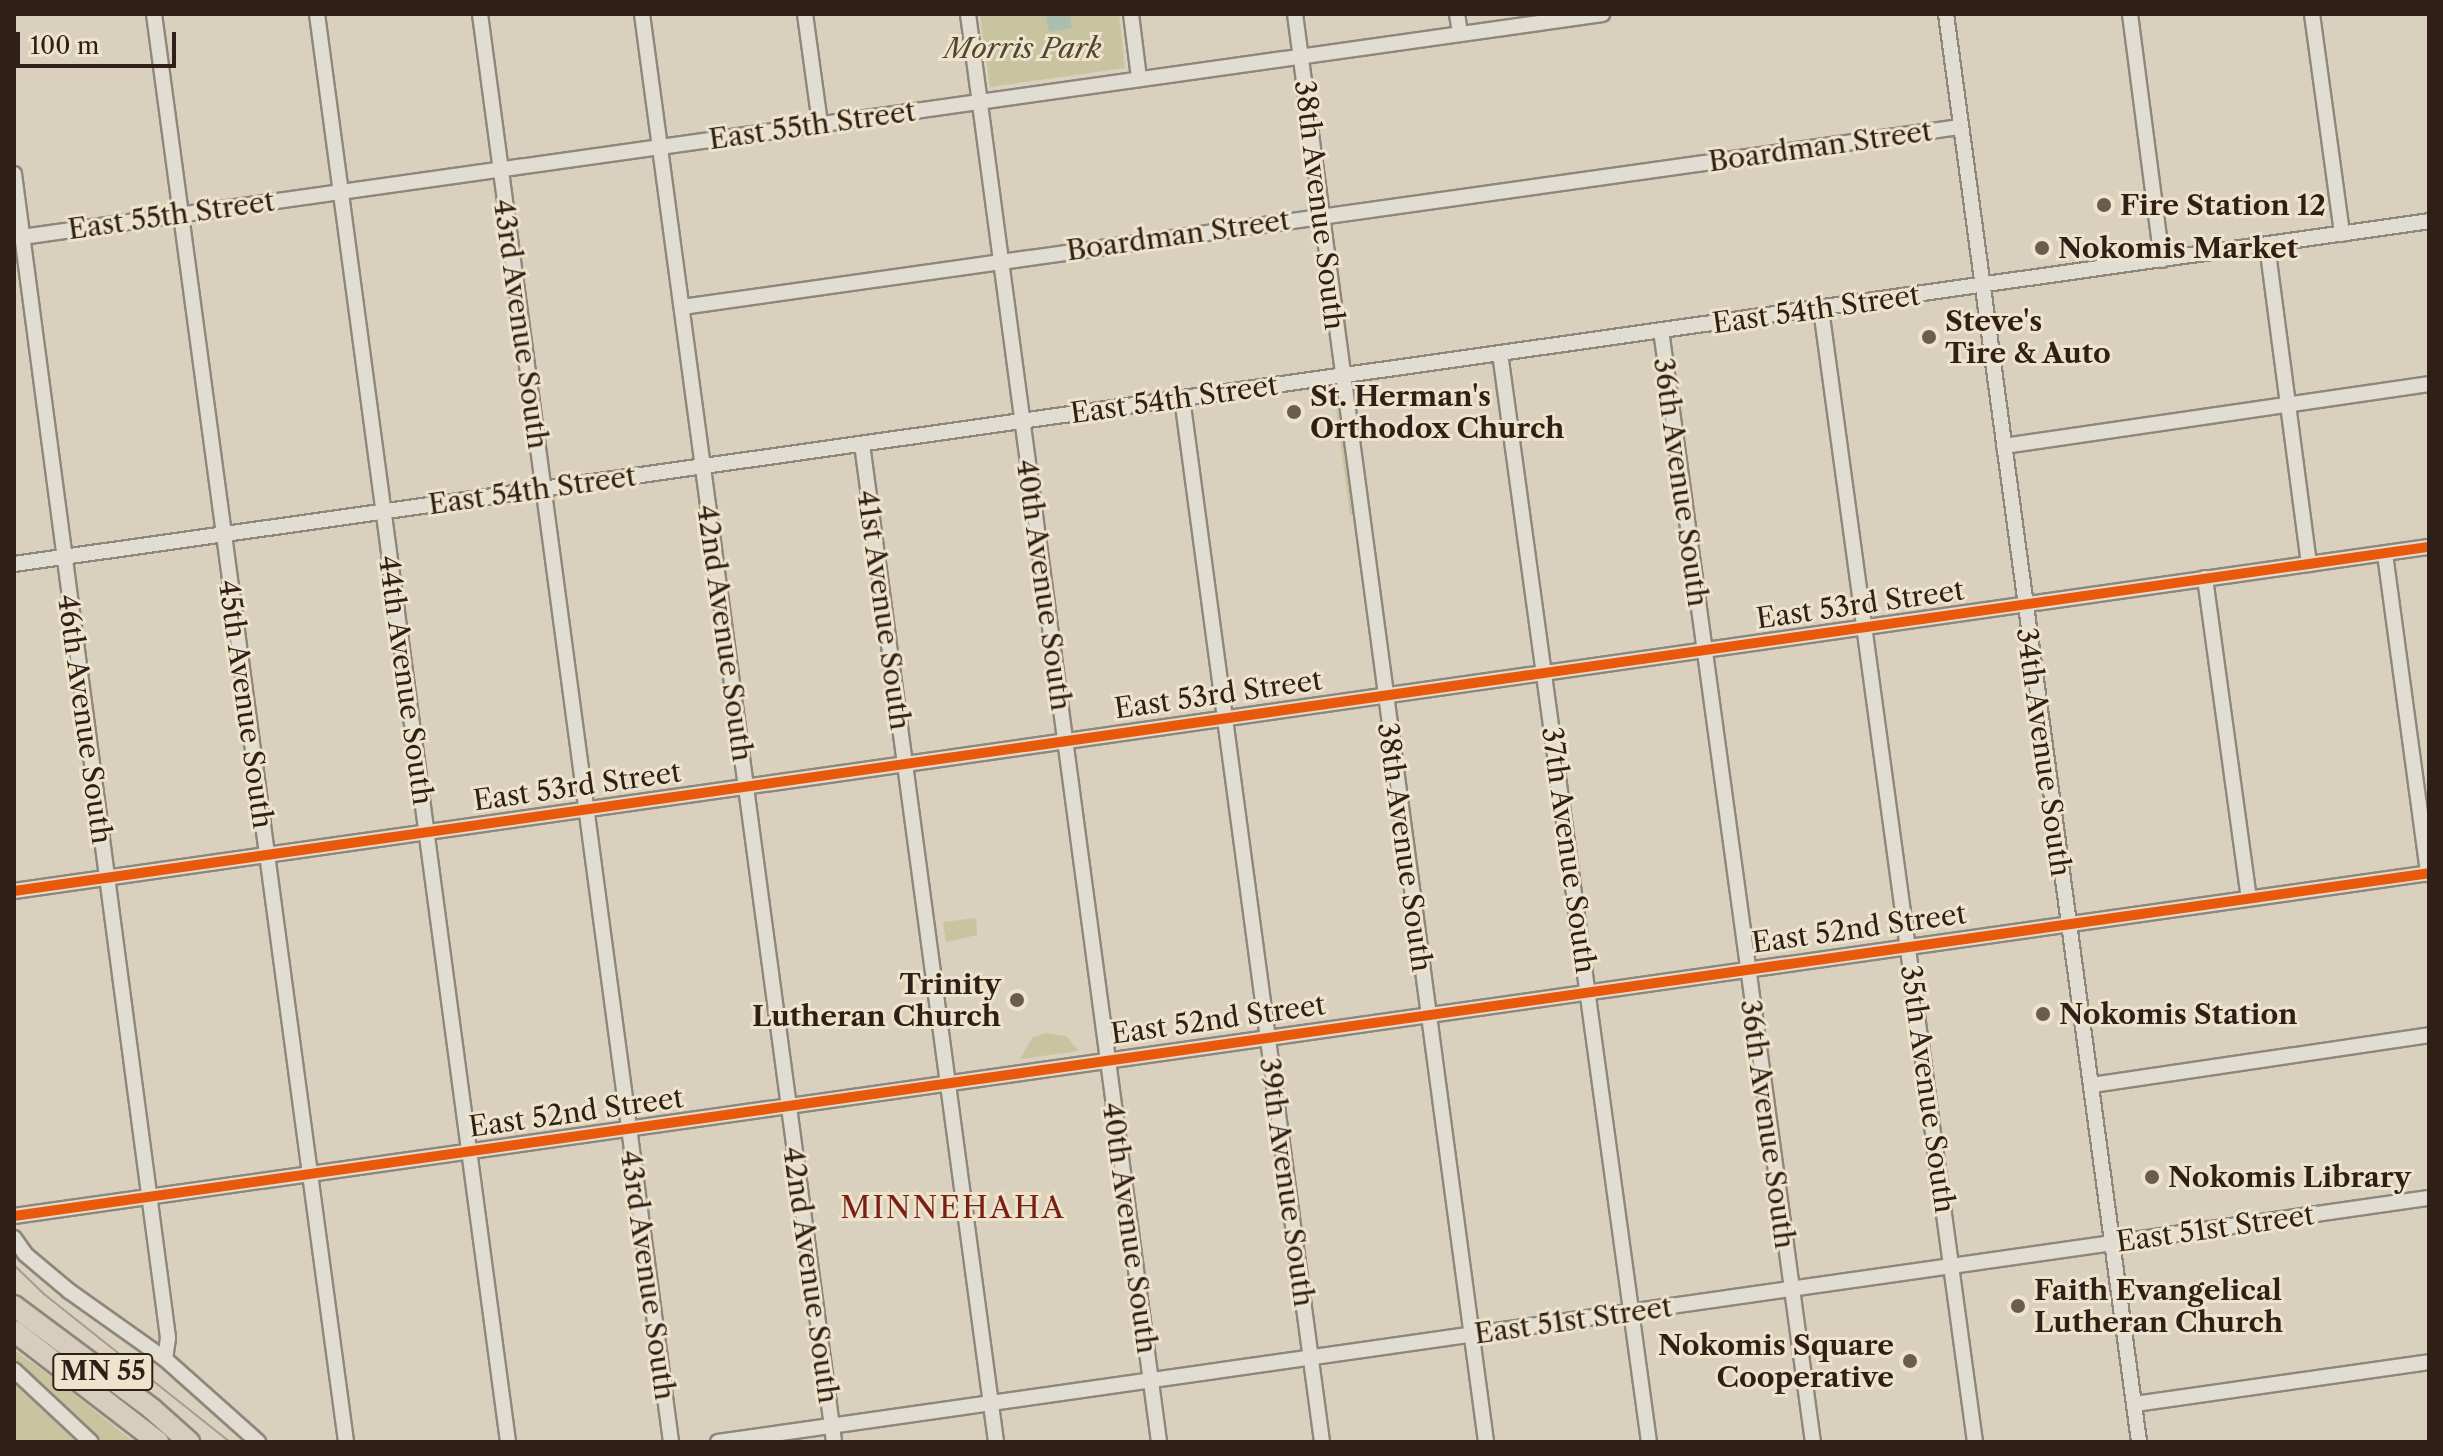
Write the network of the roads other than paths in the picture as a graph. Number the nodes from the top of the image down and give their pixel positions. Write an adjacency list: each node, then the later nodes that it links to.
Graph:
1 (154, 14): 24 (street, 45th Avenue South)
2 (317, 14): 23 (street, 44th Avenue South)
3 (480, 14): 21 (street, 43rd Avenue South)
4 (642, 14): 20 (street, 42nd Avenue South)
5 (805, 14): 18 (street)
6 (968, 14): 17 (street, 40th Avenue South)
7 (1131, 14): 16 (street)
8 (1295, 14): 15 (street, 38th Avenue South)
9 (1457, 14): 14 (street)
10 (1602, 14): 14 (street, East 55th Street)
11 (1946, 14): 19 (street, 34th Avenue South)
12 (2130, 14): 31 (street)
13 (2312, 14): 27 (street)
14 (1460, 34): 15 (street, East 55th Street)
15 (1300, 56): 16 (street, East 55th Street); 25 (street, 38th Avenue South)
16 (1139, 78): 17 (street, East 55th Street)
17 (979, 101): 18 (street, East 55th Street); 30 (street, 40th Avenue South)
18 (820, 123): 20 (street, East 55th Street)
19 (1960, 127): 25 (street, Boardman Street); 32 (street, 34th Avenue South)
20 (660, 146): 21 (street, East 55th Street); 33 (street, 42nd Avenue South)
21 (500, 169): 23 (street, East 55th Street); 45 (street, 43rd Avenue South)
22 (14, 174): 28 (street, 46th Avenue South)
23 (341, 191): 24 (street, East 55th Street); 46 (street, 44th Avenue South)
24 (181, 214): 28 (street, East 55th Street); 47 (street, 45th Avenue South)
25 (1320, 215): 30 (street, Boardman Street); 37 (street, 38th Avenue South)
26 (2429, 221): 27 (street, East 54th Street)
27 (2342, 234): 29 (street, East 54th Street)
28 (22, 237): 50 (street, 46th Avenue South)
29 (2267, 245): 31 (street, East 54th Street); 40 (street)
30 (1000, 260): 33 (street, Boardman Street); 41 (street, 40th Avenue South)
31 (2162, 260): 32 (street, East 54th Street)
32 (1982, 286): 34 (street, East 54th Street); 43 (street, 34th Avenue South)
33 (682, 307): 44 (street, 42nd Avenue South)
34 (1821, 309): 35 (street, East 54th Street); 55 (street, 35th Avenue South)
35 (1661, 330): 36 (street, East 54th Street); 56 (street, 36th Avenue South)
36 (1500, 353): 37 (street, East 54th Street); 57 (street, 37th Avenue South)
37 (1341, 375): 39 (street, East 54th Street); 58 (street, 38th Avenue South)
38 (2429, 384): 40 (street)
39 (1182, 398): 41 (street, East 54th Street); 59 (street, 39th Avenue South)
40 (2288, 405): 43 (street); 52 (street)
41 (1022, 420): 42 (street, East 54th Street); 60 (street, 40th Avenue South)
42 (862, 444): 44 (street, East 54th Street); 61 (street, 41st Avenue South)
43 (2004, 446): 54 (street, 34th Avenue South)
44 (702, 466): 45 (street, East 54th Street); 62 (street, 42nd Avenue South)
45 (543, 489): 46 (street, East 54th Street); 63 (street, 43rd Avenue South)
46 (383, 512): 47 (street, East 54th Street); 64 (street, 44th Avenue South)
47 (223, 535): 50 (street, East 54th Street); 65 (street, 45th Avenue South)
48 (2429, 547): 49 (street, East 53rd Street)
49 (2385, 554): 52 (street, East 53rd Street); 66 (street)
50 (64, 557): 51 (street, East 54th Street); 67 (street, 46th Avenue South)
51 (14, 564)
52 (2309, 564): 53 (street, East 53rd Street)
53 (2205, 578): 54 (street, East 53rd Street); 69 (street)
54 (2025, 604): 55 (street, East 53rd Street); 70 (street, 34th Avenue South)
55 (1865, 627): 56 (street, East 53rd Street); 71 (street, 35th Avenue South)
56 (1704, 650): 57 (street, East 53rd Street); 72 (street, 36th Avenue South)
57 (1544, 671): 58 (street, East 53rd Street); 73 (street, 37th Avenue South)
58 (1385, 694): 59 (street, East 53rd Street); 74 (street, 38th Avenue South)
59 (1225, 717): 60 (street, East 53rd Street); 76 (street, 39th Avenue South)
60 (1065, 740): 61 (street, East 53rd Street); 77 (street, 40th Avenue South)
61 (905, 763): 62 (street, East 53rd Street); 78 (street, 41st Avenue South)
62 (745, 786): 63 (street, East 53rd Street); 80 (street, 42nd Avenue South)
63 (585, 809): 64 (street, East 53rd Street); 81 (street, 43rd Avenue South)
64 (426, 831): 65 (street, East 53rd Street); 82 (street, 44th Avenue South)
65 (267, 854): 67 (street, East 53rd Street); 83 (street, 45th Avenue South)
66 (2428, 873): 69 (street, East 52nd Street)
67 (107, 877): 68 (street, East 53rd Street); 84 (street, 46th Avenue South)
68 (14, 891)
69 (2249, 898): 70 (street, East 52nd Street)
70 (2068, 924): 71 (street, East 52nd Street); 79 (street, 34th Avenue South)
71 (1909, 945): 72 (street, East 52nd Street); 89 (street, 35th Avenue South)
72 (1747, 968): 73 (street, East 52nd Street); 90 (street, 36th Avenue South)
73 (1588, 991): 74 (street, East 52nd Street); 92 (street, 37th Avenue South)
74 (1428, 1014): 76 (street, East 52nd Street); 94 (street, 38th Avenue South)
75 (2429, 1035): 79 (street)
76 (1268, 1037): 77 (street, East 52nd Street); 95 (street, 39th Avenue South)
77 (1108, 1059): 78 (street, East 52nd Street); 99 (street, 40th Avenue South)
78 (949, 1082): 80 (street, East 52nd Street); 100 (street, 41st Avenue South)
79 (2092, 1085): 88 (street, 34th Avenue South)
80 (788, 1106): 81 (street, East 52nd Street); 102 (street, 42nd Avenue South)
81 (629, 1128): 82 (street, East 52nd Street); 109 (street, 43rd Avenue South)
82 (469, 1151): 83 (street, East 52nd Street); 108 (street, 44th Avenue South)
83 (308, 1174): 84 (street, East 52nd Street); 107 (street, 45th Avenue South)
84 (149, 1197): 86 (street, East 52nd Street); 96 (street, 46th Avenue South)
85 (2429, 1198): 88 (street, East 51st Street)
86 (14, 1216)
87 (14, 1238): 96 (street)
88 (2111, 1243): 89 (street, East 51st Street); 101 (street, 34th Avenue South)
89 (1951, 1266): 90 (street, East 51st Street); 118 (street, 35th Avenue South)
90 (1791, 1289): 92 (street, East 51st Street); 117 (street, 36th Avenue South)
91 (14, 1306): 105 (highway, MN 55)
92 (1631, 1312): 94 (street, East 51st Street); 116 (street, 37th Avenue South)
93 (14, 1331): 104 (highway, MN 55)
94 (1471, 1334): 95 (street, East 51st Street); 115 (street, 38th Avenue South)
95 (1310, 1358): 99 (street, East 51st Street); 114 (street, 39th Avenue South)
96 (165, 1359): 106 (street)
97 (2429, 1362): 101 (street)
98 (14, 1370): 103 (street)
99 (1151, 1380): 100 (street, East 51st Street); 113 (street, 40th Avenue South)
100 (991, 1402): 102 (street, East 51st Street); 112 (street, 41st Avenue South)
101 (2135, 1404): 119 (street, 34th Avenue South)
102 (832, 1426): 110 (street, East 51st Street); 111 (street, 42nd Avenue South)
103 (91, 1442)
104 (158, 1442)
105 (189, 1442)
106 (258, 1442)
107 (346, 1442)
108 (508, 1442)
109 (671, 1442)
110 (718, 1442)
111 (834, 1442)
112 (996, 1442)
113 (1159, 1442)
114 (1322, 1442)
115 (1486, 1442)
116 (1649, 1442)
117 (1813, 1442)
118 (1975, 1442)
119 (2139, 1442)

